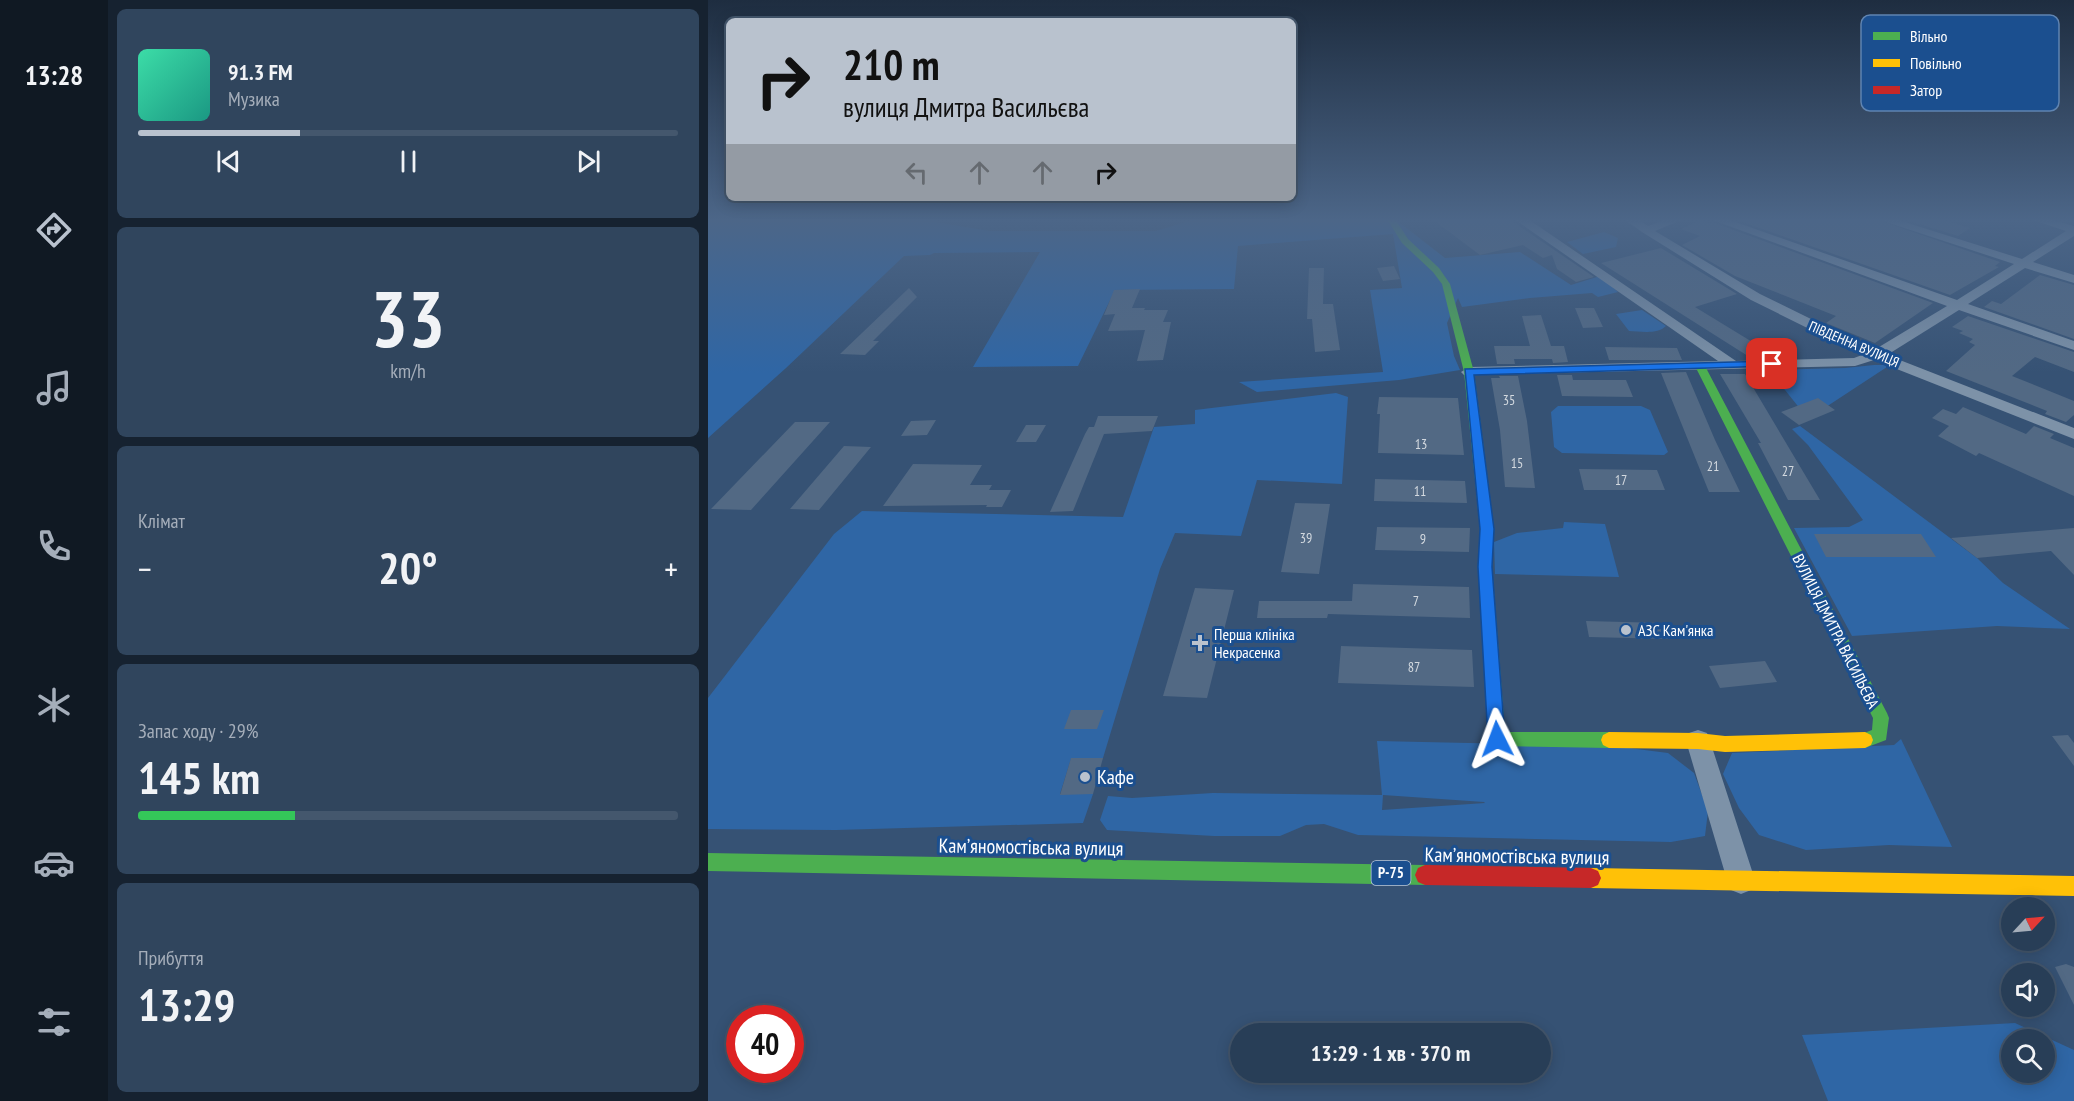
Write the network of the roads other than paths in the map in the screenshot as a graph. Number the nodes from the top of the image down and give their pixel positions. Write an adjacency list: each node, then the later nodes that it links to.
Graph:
1 (1436, 270): 13 (street, ВУЛИЦЯ ДМИТРА ВАСИЛЬЄВА)
2 (1595, 270): 11 (street)
3 (1711, 270): 10 (street, ПІВДЕННА ВУЛИЦЯ)
4 (1862, 270): 8 (street)
5 (2010, 270): 8 (street)
6 (2046, 270): 7 (street)
7 (2074, 279)
8 (1957, 304): 9 (street); 10 (street)
9 (2074, 346)
10 (1876, 355): 11 (street); 14 (street, ПІВДЕННА ВУЛИЦЯ)
11 (1733, 365): 12 (street)
12 (1700, 366): 13 (street); 15 (street, ВУЛИЦЯ ДМИТРА ВАСИЛЬЄВА)
13 (1469, 372): 15 (street, ВУЛИЦЯ ДМИТРА ВАСИЛЬЄВА)
14 (2074, 434)
15 (1698, 741): 17 (street)
16 (708, 862): 17 (street, Камʼяномостівська вулиця / Р-75)
17 (1741, 880): 18 (street, Камʼяномостівська вулиця / Р-75)
18 (2074, 886)

